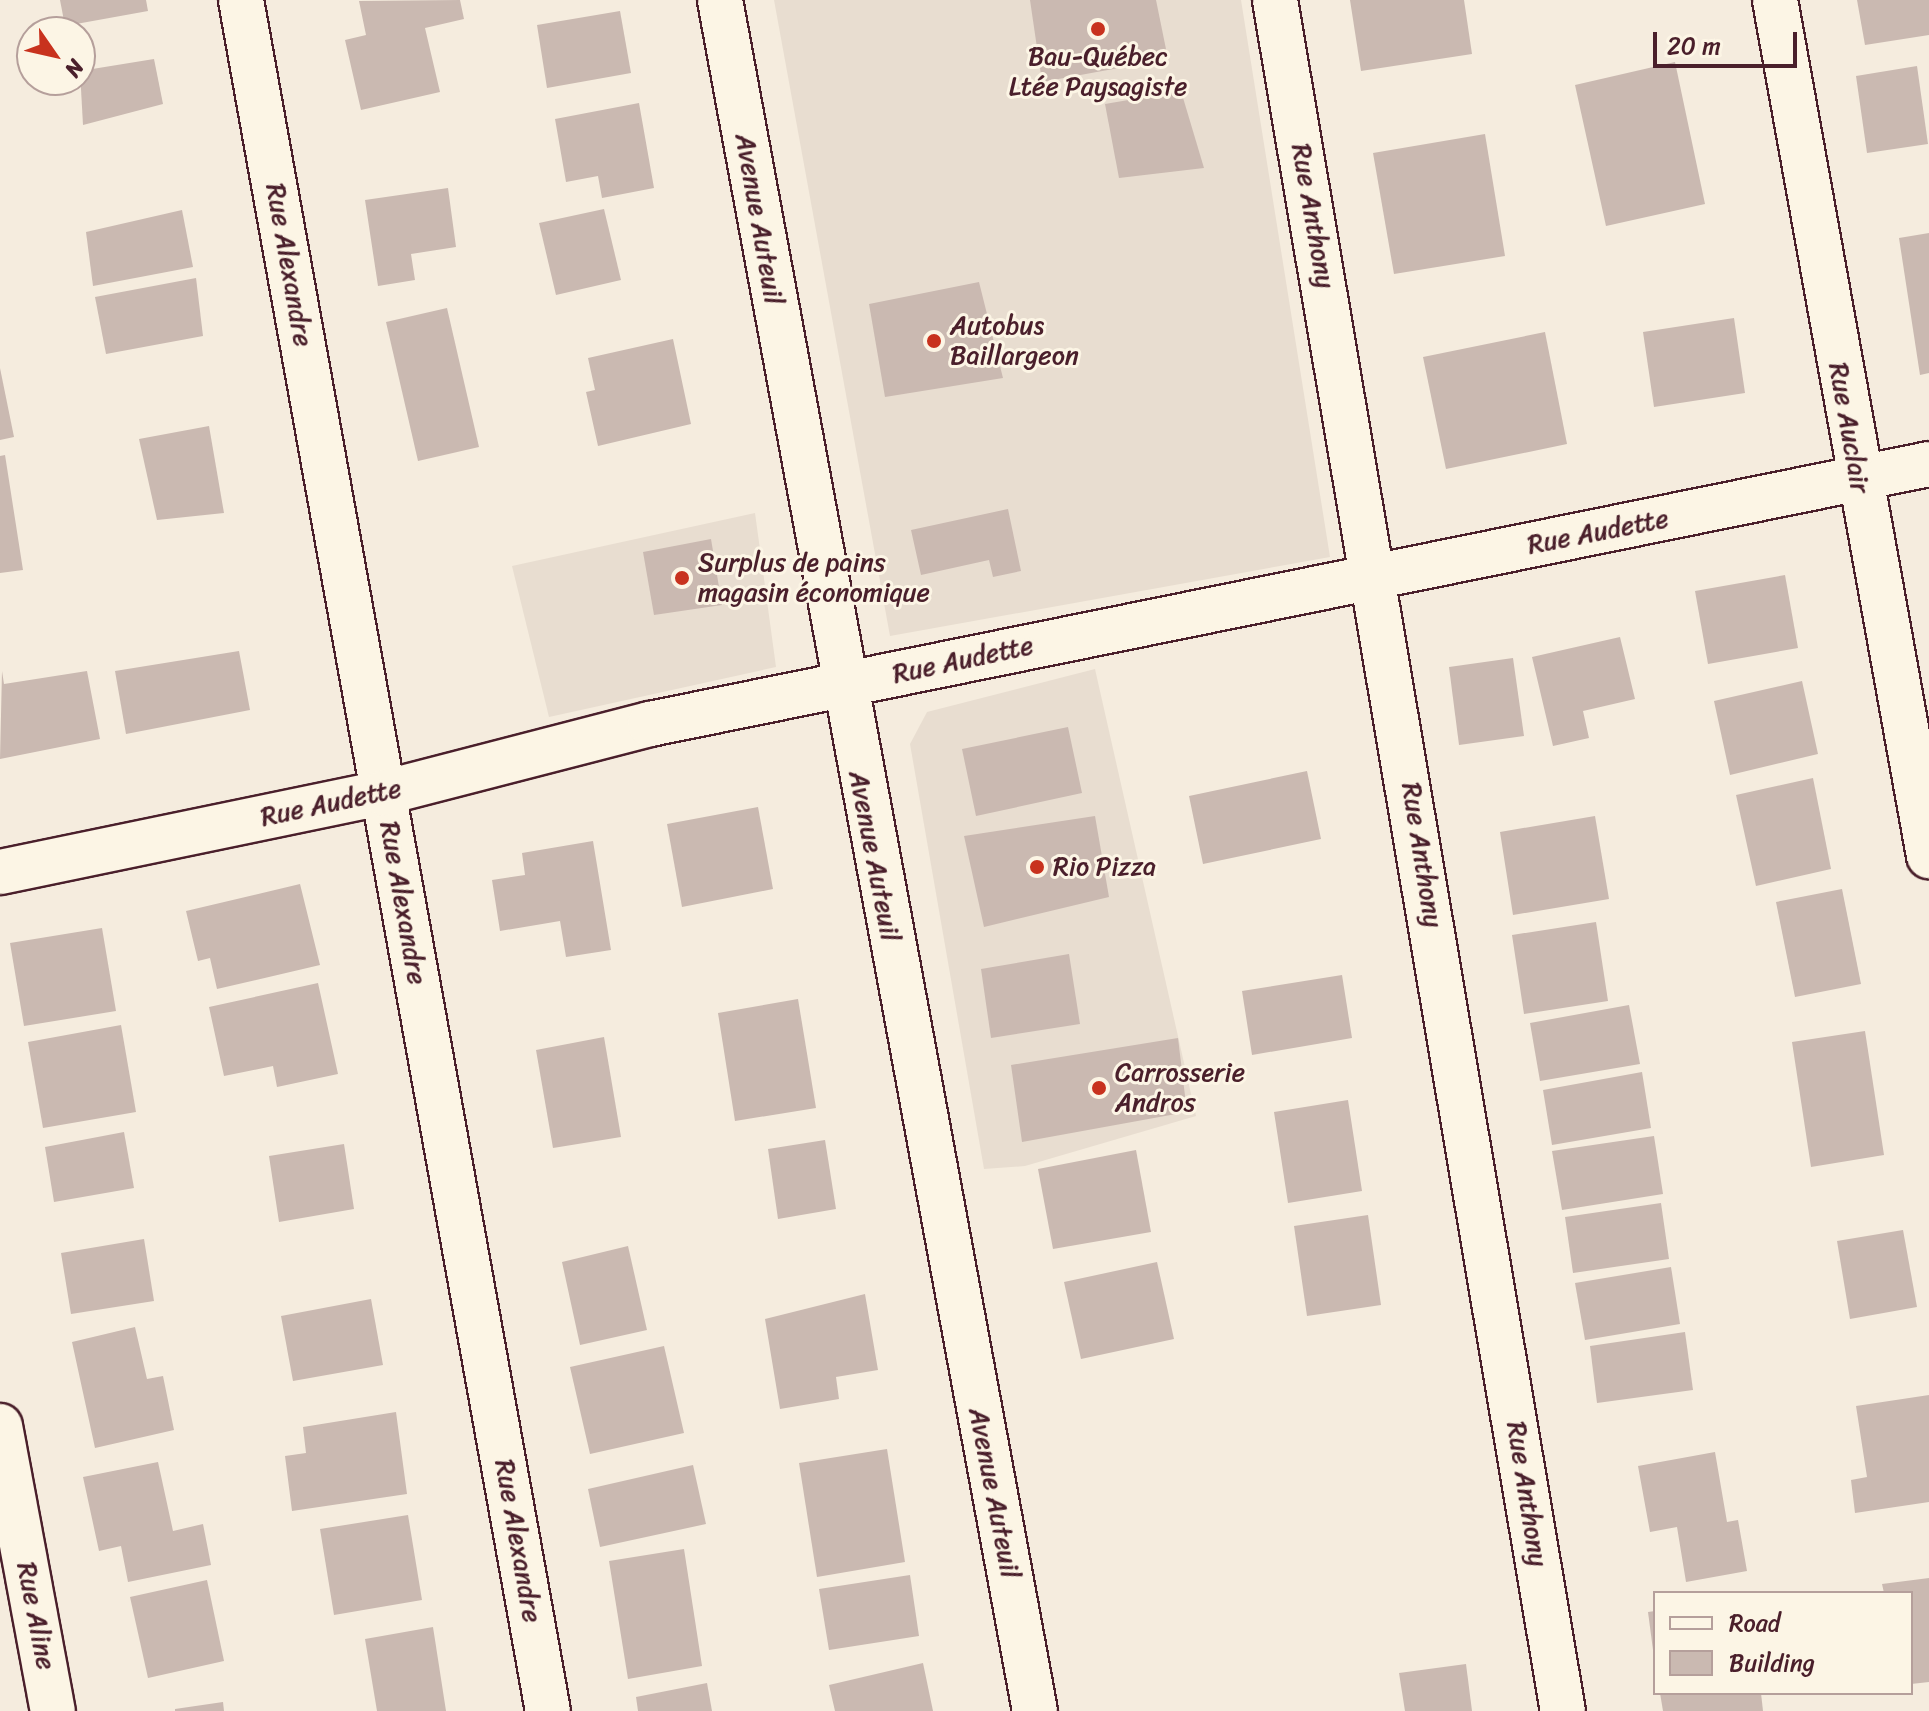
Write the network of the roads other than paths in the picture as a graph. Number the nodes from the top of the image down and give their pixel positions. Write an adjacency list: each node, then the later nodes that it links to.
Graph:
1 (241, 0): 9 (street, Rue Alexandre)
2 (720, 0): 8 (street, Avenue Auteuil)
3 (1275, 0): 7 (street, Rue Anthony)
4 (1775, 0): 6 (street, Rue Auclair)
5 (1929, 464): 6 (street, Rue Audette)
6 (1858, 481): 7 (street, Rue Audette); 10 (street, Rue Auclair)
7 (1377, 576): 8 (street, Rue Audette); 16 (street, Rue Anthony)
8 (842, 685): 9 (street, Rue Audette); 15 (street, Avenue Auteuil)
9 (383, 793): 11 (street, Rue Audette); 14 (street, Rue Alexandre)
10 (1929, 856)
11 (0, 872)
12 (0, 1426): 13 (street, Rue Aline)
13 (53, 1711)
14 (548, 1711)
15 (1035, 1711)
16 (1563, 1711)

